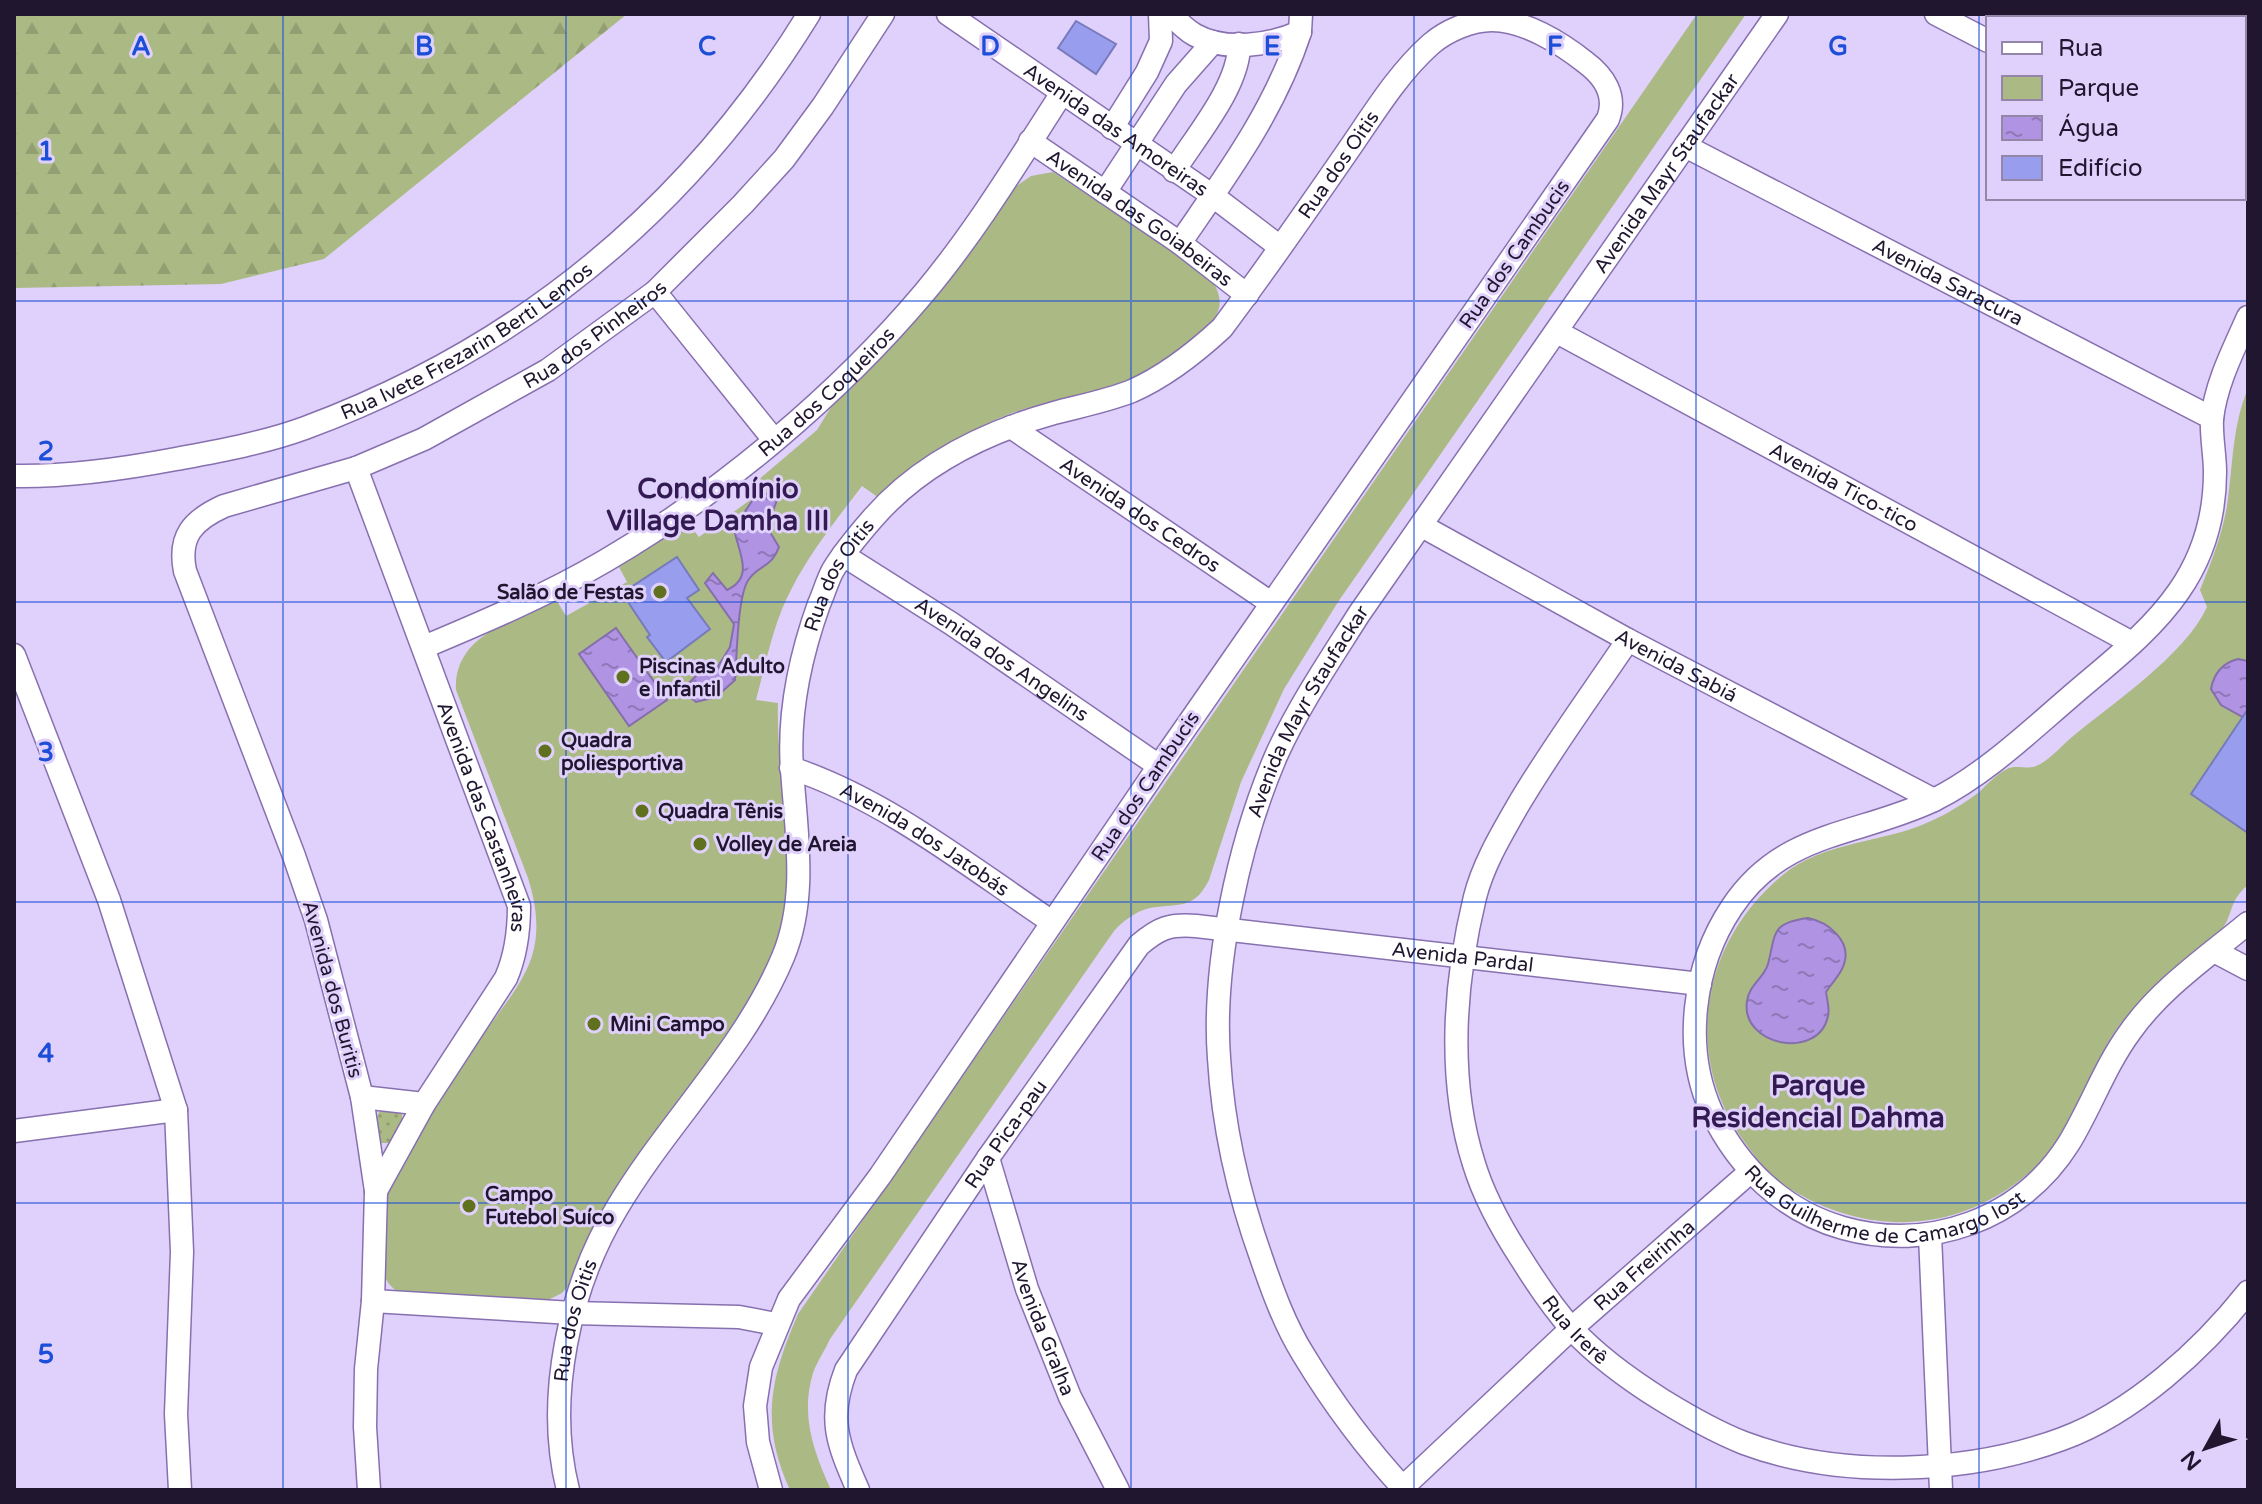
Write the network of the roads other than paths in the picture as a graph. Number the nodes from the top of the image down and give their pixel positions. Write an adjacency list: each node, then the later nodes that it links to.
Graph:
1 (809, 14): 31 (street, Rua Ivete Frezarin Berti Lemos)
2 (883, 14): 23 (street, Rua dos Pinheiros)
3 (948, 14): 13 (street, Avenida das Amoreiras)
4 (1160, 14): 14 (street)
5 (1171, 14): 11 (street)
6 (1777, 14): 17 (street, Avenida Mayr Staufackar)
7 (1936, 14): 10 (street)
8 (1493, 20): 22 (street, Rua dos Oitis); 35 (street, Rua dos Cambucis)
9 (1300, 23): 12 (street); 20 (street)
10 (1986, 40)
11 (1213, 42): 12 (street); 16 (street)
12 (1239, 44): 18 (street)
13 (1062, 93): 14 (street, Avenida das Amoreiras); 15 (street, Rua dos Coqueiros)
14 (1112, 128): 16 (street, Avenida das Amoreiras)
15 (1030, 141): 19 (street, Avenida das Goiabeiras); 29 (street, Rua dos Coqueiros)
16 (1137, 146): 18 (street, Avenida das Amoreiras); 19 (street)
17 (1685, 146): 26 (street, Avenida Mayr Staufackar); 27 (street, Avenida Saracura)
18 (1174, 171): 20 (street, Avenida das Amoreiras)
19 (1105, 192): 21 (street, Avenida das Goiabeiras)
20 (1213, 196): 21 (street); 22 (street, Avenida das Amoreiras)
21 (1180, 243): 24 (street, Avenida das Goiabeiras)
22 (1280, 247): 24 (street, Rua dos Oitis)
23 (655, 292): 29 (street); 30 (street, Rua dos Pinheiros)
24 (1247, 295): 28 (street, Rua dos Oitis)
25 (2248, 317): 27 (street, Rua Guilherme de Camargo Iost)
26 (1557, 332): 33 (street, Avenida Mayr Staufackar); 37 (street, Avenida Tico-tico)
27 (2212, 418): 37 (street, Rua Guilherme de Camargo Iost)
28 (1011, 427): 34 (street, Rua dos Oitis); 35 (street, Avenida dos Cedros)
29 (774, 440): 38 (street, Rua dos Coqueiros)
30 (356, 468): 32 (street, Rua dos Pinheiros); 38 (street, Avenida das Castanheiras)
31 (14, 476)
32 (203, 516): 50 (street, Avenida dos Buritis)
33 (1422, 526): 36 (street, Avenida Sabiá); 45 (street, Avenida Mayr Staufackar)
34 (843, 555): 40 (street, Avenida dos Angelins); 41 (street, Rua dos Oitis)
35 (1271, 603): 40 (street, Rua dos Cambucis)
36 (1628, 640): 42 (street, Avenida Sabiá); 47 (street, Rua Irerê)
37 (2132, 643): 42 (street, Rua Guilherme de Camargo Iost)
38 (424, 647): 51 (street, Avenida das Castanheiras)
39 (14, 655): 52 (street)
40 (1159, 766): 43 (street, Rua dos Cambucis)
41 (791, 768): 43 (street, Avenida dos Jatobás); 60 (street, Rua dos Oitis)
42 (1934, 800): 49 (street, Rua Guilherme de Camargo Iost)
43 (1052, 922): 61 (street, Rua dos Cambucis)
44 (2248, 923): 46 (street, Rua Guilherme de Camargo Iost)
45 (1227, 930): 47 (street, Avenida Pardal); 54 (street, Rua Pica-pau); 64 (street, Avenida Mayr Staufackar)
46 (2214, 951): 48 (street); 57 (street, Rua Guilherme de Camargo Iost)
47 (1463, 958): 49 (street, Avenida Pardal); 62 (street, Rua Irerê)
48 (2248, 969)
49 (1700, 984): 55 (street, Rua Guilherme de Camargo Iost)
50 (362, 1097): 51 (street); 56 (street, Avenida dos Buritis)
51 (424, 1104): 56 (street, Avenida das Castanheiras)
52 (176, 1110): 53 (street); 65 (street)
53 (14, 1131)
54 (988, 1158): 69 (street, Rua Pica-pau); 70 (street, Avenida Gralha)
55 (1750, 1172): 57 (street, Rua Guilherme de Camargo Iost); 62 (street, Rua Freirinha)
56 (376, 1191): 59 (street, Avenida dos Buritis)
57 (1930, 1235): 63 (street)
58 (2248, 1292): 63 (street, Rua Irerê)
59 (373, 1301): 60 (street); 66 (street, Avenida dos Buritis)
60 (572, 1313): 61 (street); 67 (street, Rua dos Oitis)
61 (776, 1324): 68 (street, Rua dos Cambucis)
62 (1572, 1328): 63 (street, Rua Irerê); 64 (street, Rua Freirinha)
63 (1940, 1466): 71 (street)
64 (1403, 1489)
65 (180, 1490)
66 (369, 1490)
67 (568, 1490)
68 (771, 1490)
69 (858, 1490)
70 (1118, 1490)
71 (1941, 1490)

